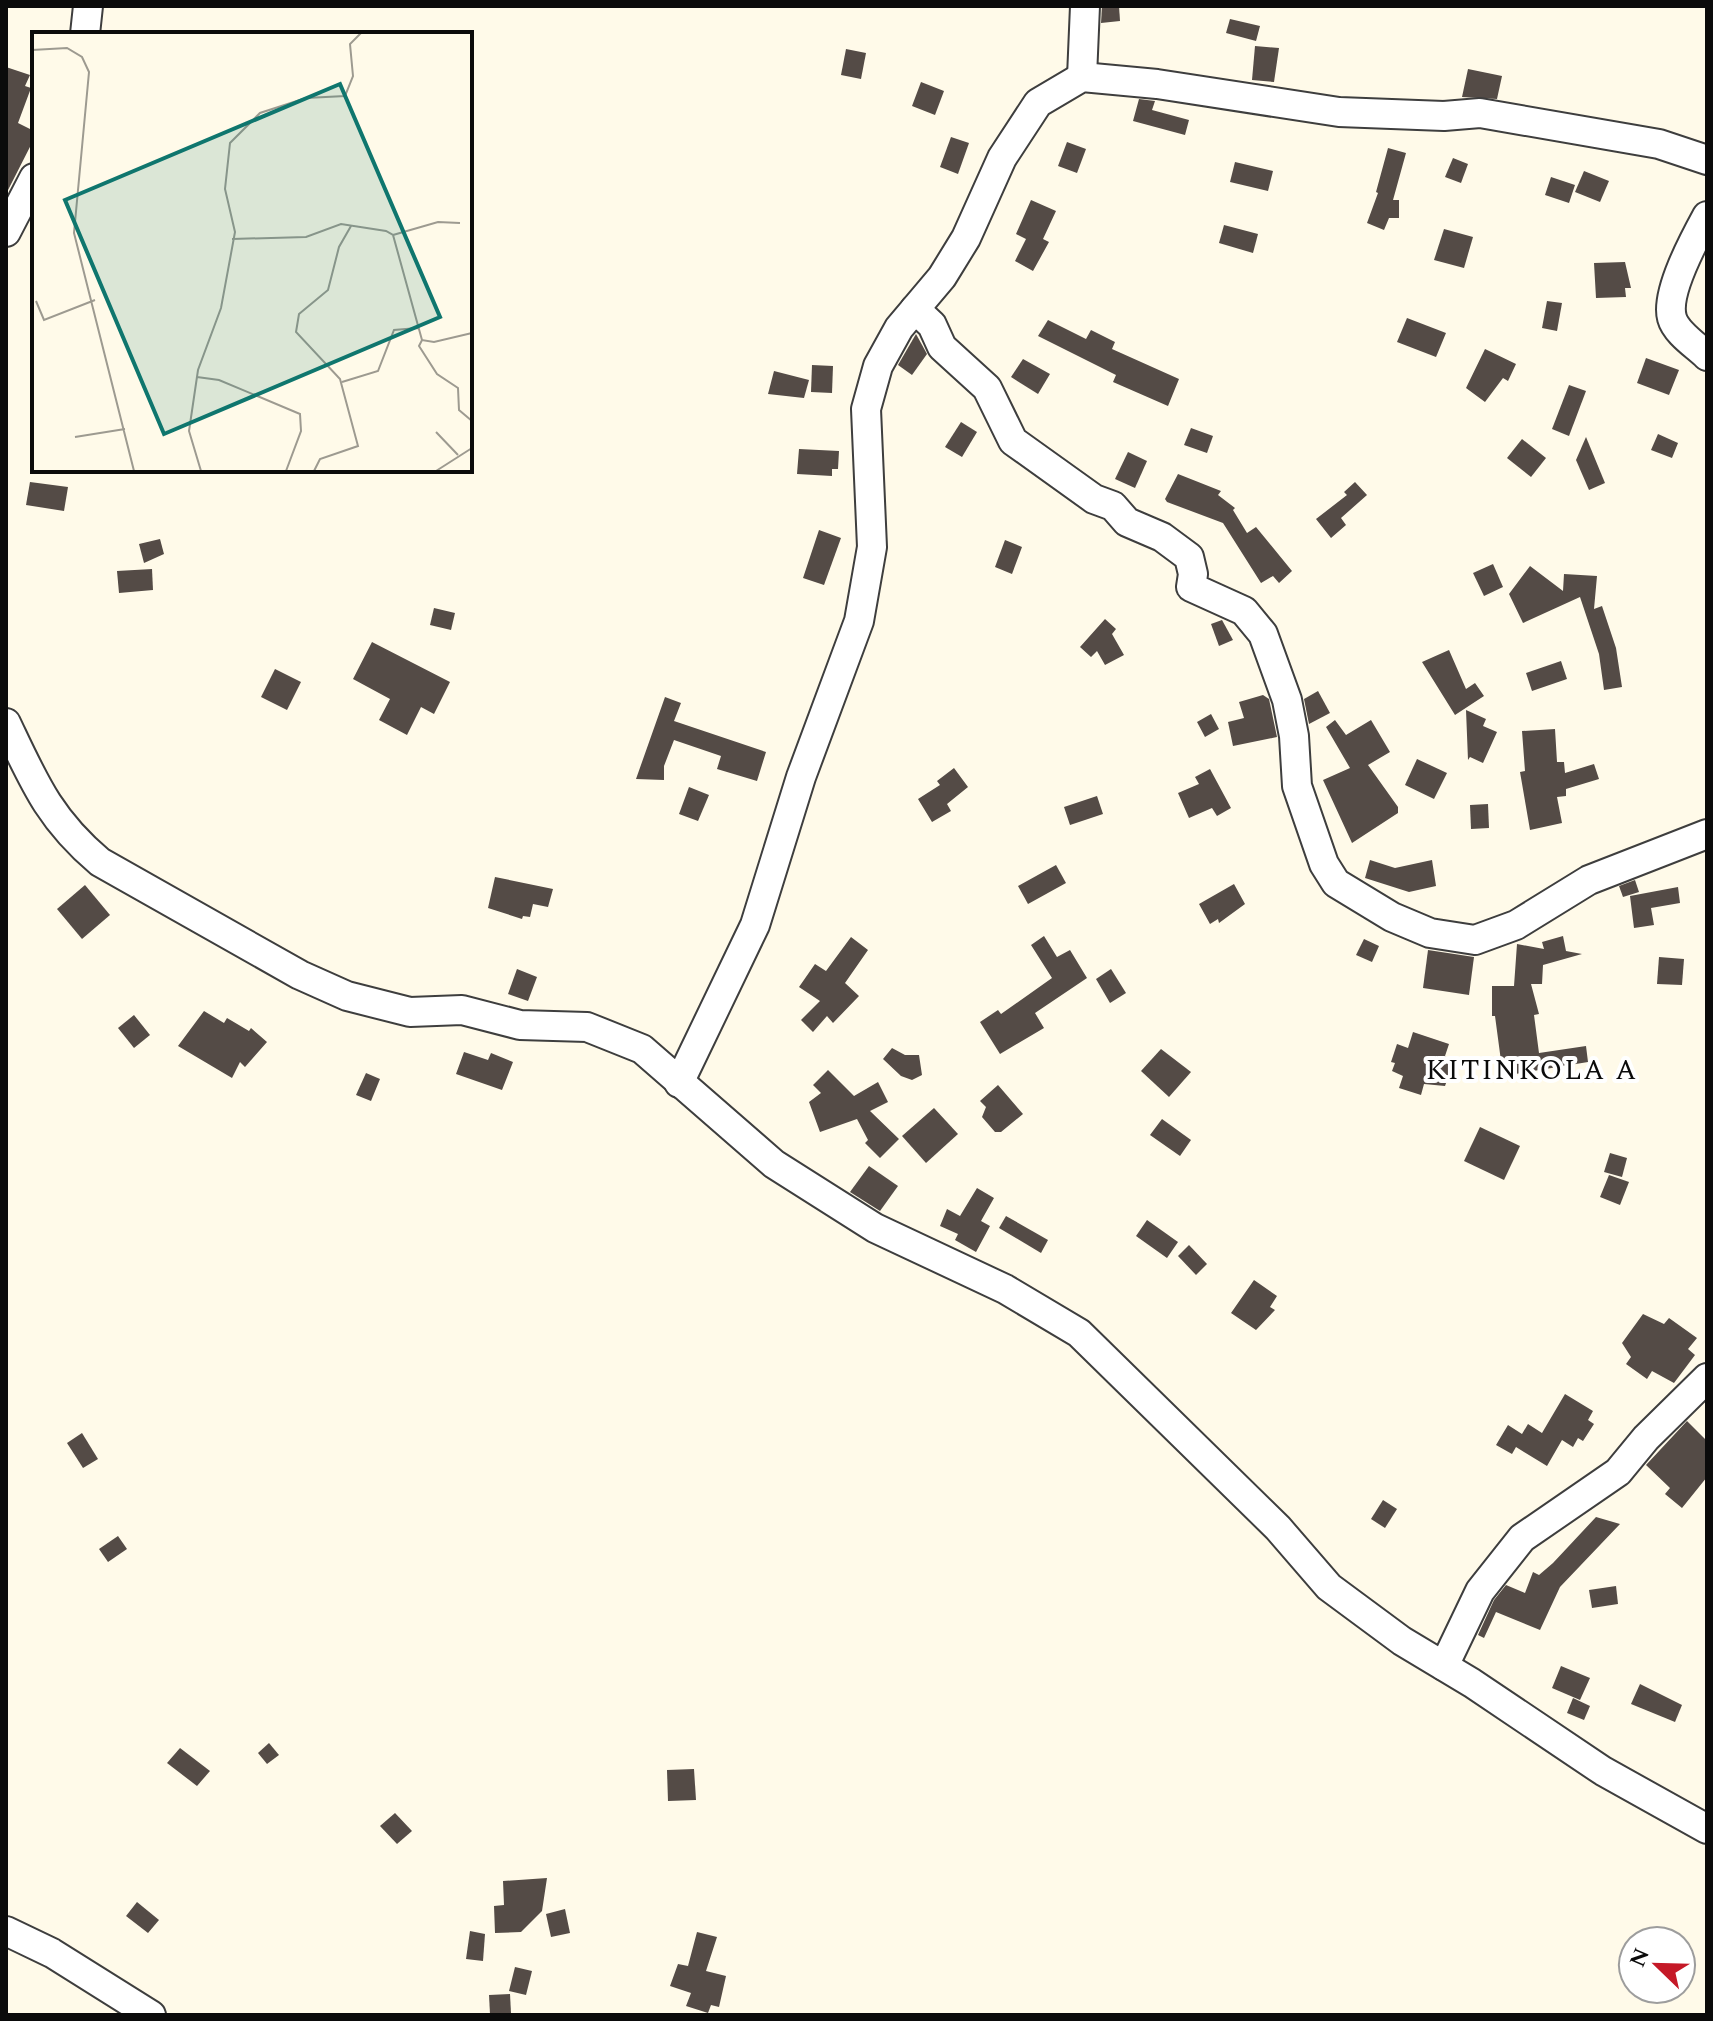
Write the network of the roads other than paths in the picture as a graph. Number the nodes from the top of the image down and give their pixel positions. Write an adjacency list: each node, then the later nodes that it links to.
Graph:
1 (88, 6): 3 (street)
2 (1085, 6): 4 (street)
3 (85, 32)
4 (1082, 77): 5 (street); 9 (street)
5 (1707, 160)
6 (32, 182): 8 (street)
7 (1707, 216): 10 (street)
8 (6, 232)
9 (915, 309): 12 (street); 13 (street)
10 (1707, 356)
11 (6, 723): 13 (street)
12 (1707, 834)
13 (679, 1083): 15 (street)
14 (1707, 1378): 15 (street)
15 (1444, 1666): 16 (street)
16 (1707, 1829)
17 (6, 1931): 18 (street)
18 (151, 2015)

